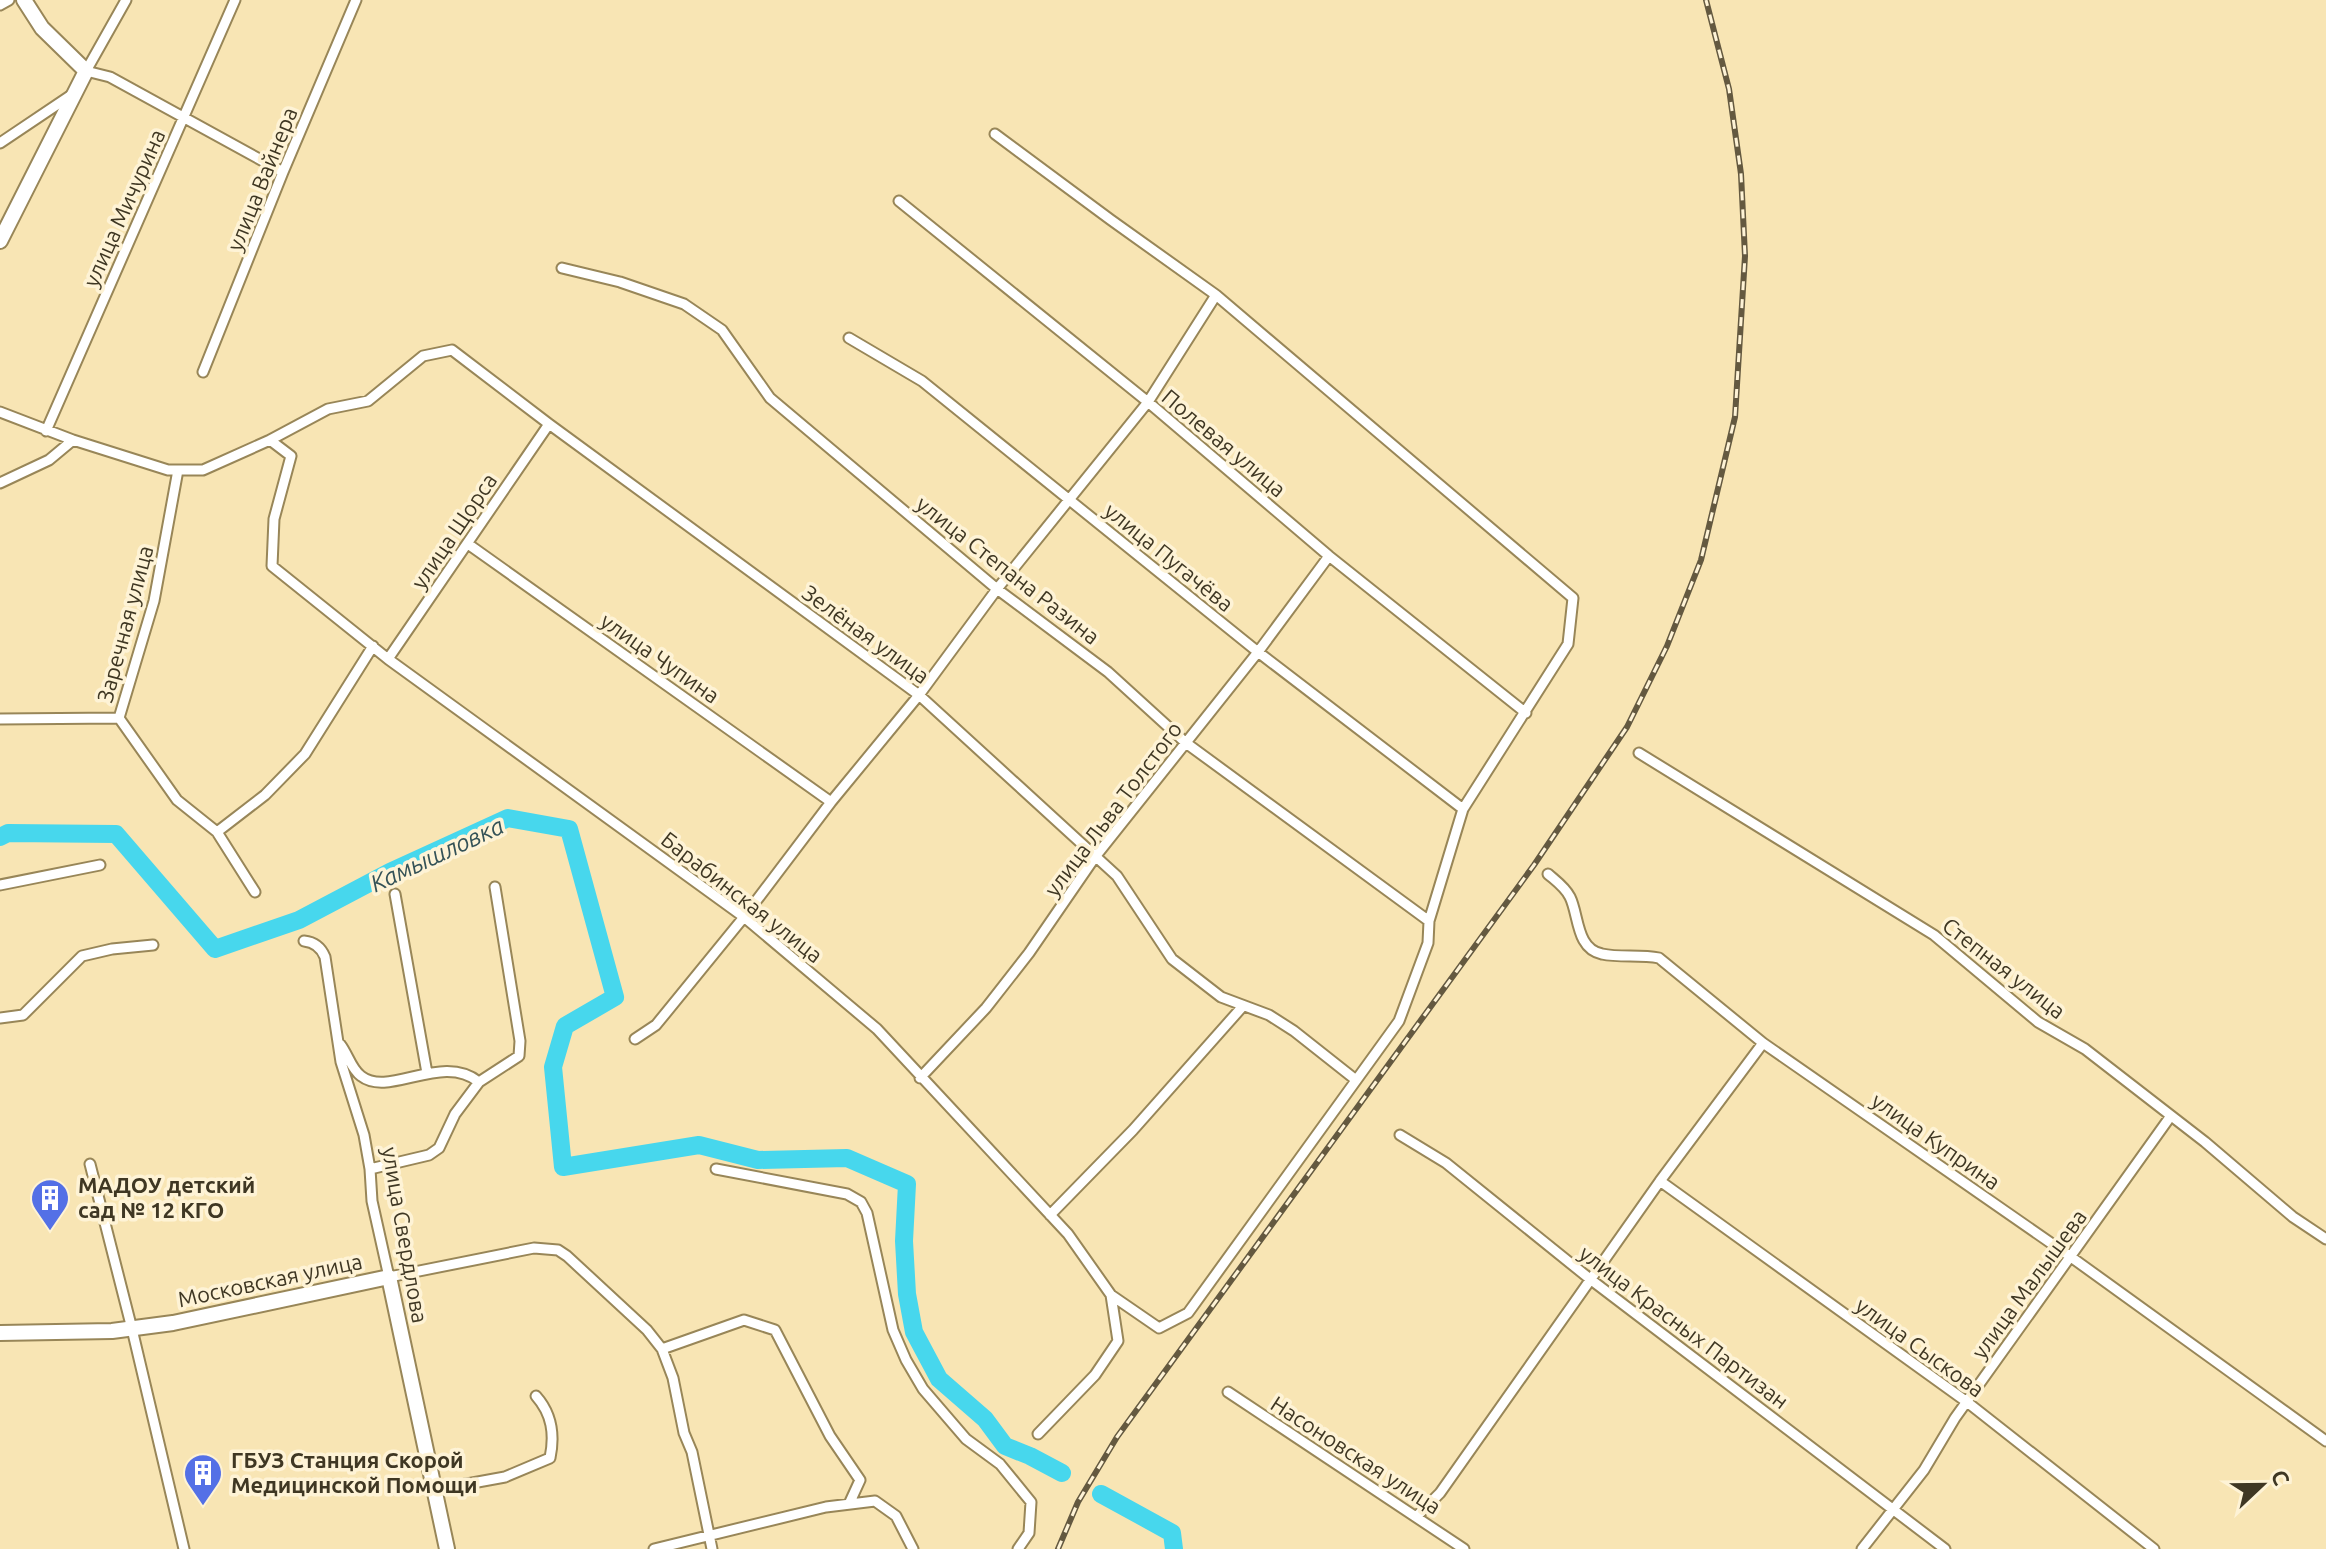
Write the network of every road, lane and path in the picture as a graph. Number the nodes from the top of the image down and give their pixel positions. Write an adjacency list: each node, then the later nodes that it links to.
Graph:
1 (9, 0): 6 (street)
2 (24, 0): 7 (main road)
3 (126, 0): 7 (street)
4 (235, 0): 9 (street, улица Мичурина)
5 (356, 0): 12 (street, улица Вайнера)
6 (0, 5)
7 (86, 71): 8 (main road); 9 (street)
8 (74, 94): 11 (street); 14 (main road)
9 (184, 117): 12 (street); 22 (street, улица Мичурина)
10 (995, 134): 16 (street)
11 (0, 143)
12 (283, 172): 18 (street, улица Вайнера)
13 (899, 201): 19 (street, Полевая улица)
14 (0, 241)
15 (562, 268): 30 (street, улица Степана Разина)
16 (1216, 295): 19 (street); 35 (street)
17 (849, 338): 27 (street, улица Пугачёва)
18 (203, 372)
19 (1148, 402): 27 (street); 29 (street, Полевая улица)
20 (0, 412): 22 (street)
21 (549, 424): 24 (street, Зелёная улица); 28 (street, улица Щорса); 34 (street, Зелёная улица)
22 (46, 431): 23 (street)
23 (73, 440): 25 (street); 26 (street)
24 (270, 440): 25 (street); 31 (street, Барабинская улица)
25 (178, 470): 36 (street, Заречная улица)
26 (0, 483)
27 (1069, 499): 30 (street); 32 (street, улица Пугачёва)
28 (468, 544): 33 (street, улица Щорса); 40 (street, улица Чупина)
29 (1329, 556): 32 (street, улица Льва Толстого); 35 (street, Полевая улица)
30 (997, 589): 34 (street); 38 (street, улица Степана Разина)
31 (373, 646): 33 (street, Барабинская улица); 42 (street)
32 (1258, 652): 38 (street, улица Льва Толстого); 41 (street, улица Пугачёва)
33 (388, 659): 50 (street, Барабинская улица)
34 (919, 695): 40 (street); 43 (street, Зелёная улица)
35 (1526, 713): 41 (street)
36 (119, 718): 37 (street, Заречная улица); 42 (street)
37 (0, 719)
38 (1186, 743): 43 (street, улица Льва Толстого); 51 (street, улица Степана Разина)
39 (1639, 753): 63 (street, Степная улица)
40 (831, 802): 50 (street)
41 (1463, 809): 51 (street)
42 (217, 832): 48 (street)
43 (1095, 857): 54 (street, Зелёная улица); 60 (street, улица Льва Толстого)
44 (100, 865): 46 (street)
45 (1548, 874): 58 (street, улица Куприна)
46 (0, 885)
47 (495, 887): 62 (street)
48 (255, 892)
49 (395, 894): 59 (street)
50 (744, 917): 56 (street); 60 (street, Барабинская улица)
51 (1429, 921): 61 (street)
52 (304, 941): 57 (street, улица Свердлова)
53 (153, 945): 55 (street)
54 (1243, 1006): 61 (street, Зелёная улица); 69 (street)
55 (0, 1018)
56 (635, 1039)
57 (338, 1042): 59 (street); 66 (street, улица Свердлова)
58 (1763, 1043): 68 (street); 71 (street, улица Куприна)
59 (427, 1073): 62 (street)
60 (920, 1078): 69 (street, Барабинская улица)
61 (1356, 1080): 74 (street)
62 (479, 1082): 66 (street)
63 (2170, 1117): 70 (street, Степная улица); 71 (street, улица Малышева)
64 (1400, 1135): 73 (street, улица Красных Партизан)
65 (90, 1164): 75 (street)
66 (370, 1169): 72 (street, улица Свердлова)
67 (716, 1169): 93 (street)
68 (1660, 1181): 73 (street); 80 (street, улица Сыскова)
69 (1050, 1215): 74 (street, Барабинская улица)
70 (2326, 1239)
71 (2071, 1257): 80 (street, улица Малышева); 82 (street, улица Куприна)
72 (389, 1277): 75 (main road, Московская улица); 77 (street, Московская улица); 83 (main road, улица Свердлова)
73 (1590, 1279): 85 (street, улица Красных Партизан); 86 (street)
74 (1111, 1295): 81 (street, Барабинская улица)
75 (132, 1329): 76 (main road, Московская улица); 88 (street)
76 (0, 1333)
77 (662, 1349): 84 (street); 87 (street)
78 (1228, 1392): 86 (street, Насоновская улица)
79 (536, 1396): 83 (street)
80 (1967, 1402): 85 (street, улица Малышева); 97 (street, улица Сыскова)
81 (1038, 1434)
82 (2326, 1441)
83 (434, 1490): 89 (main road, улица Свердлова)
84 (849, 1504): 87 (street); 92 (street)
85 (1893, 1508): 95 (street, улица Малышева); 96 (street, улица Красных Партизан)
86 (1417, 1516): 94 (street, Насоновская улица)
87 (709, 1536): 90 (street); 91 (street)
88 (184, 1549)
89 (447, 1549)
90 (654, 1549)
91 (712, 1549)
92 (913, 1549)
93 (1018, 1549)
94 (1464, 1549)
95 (1862, 1549)
96 (1945, 1549)
97 (2154, 1549)

